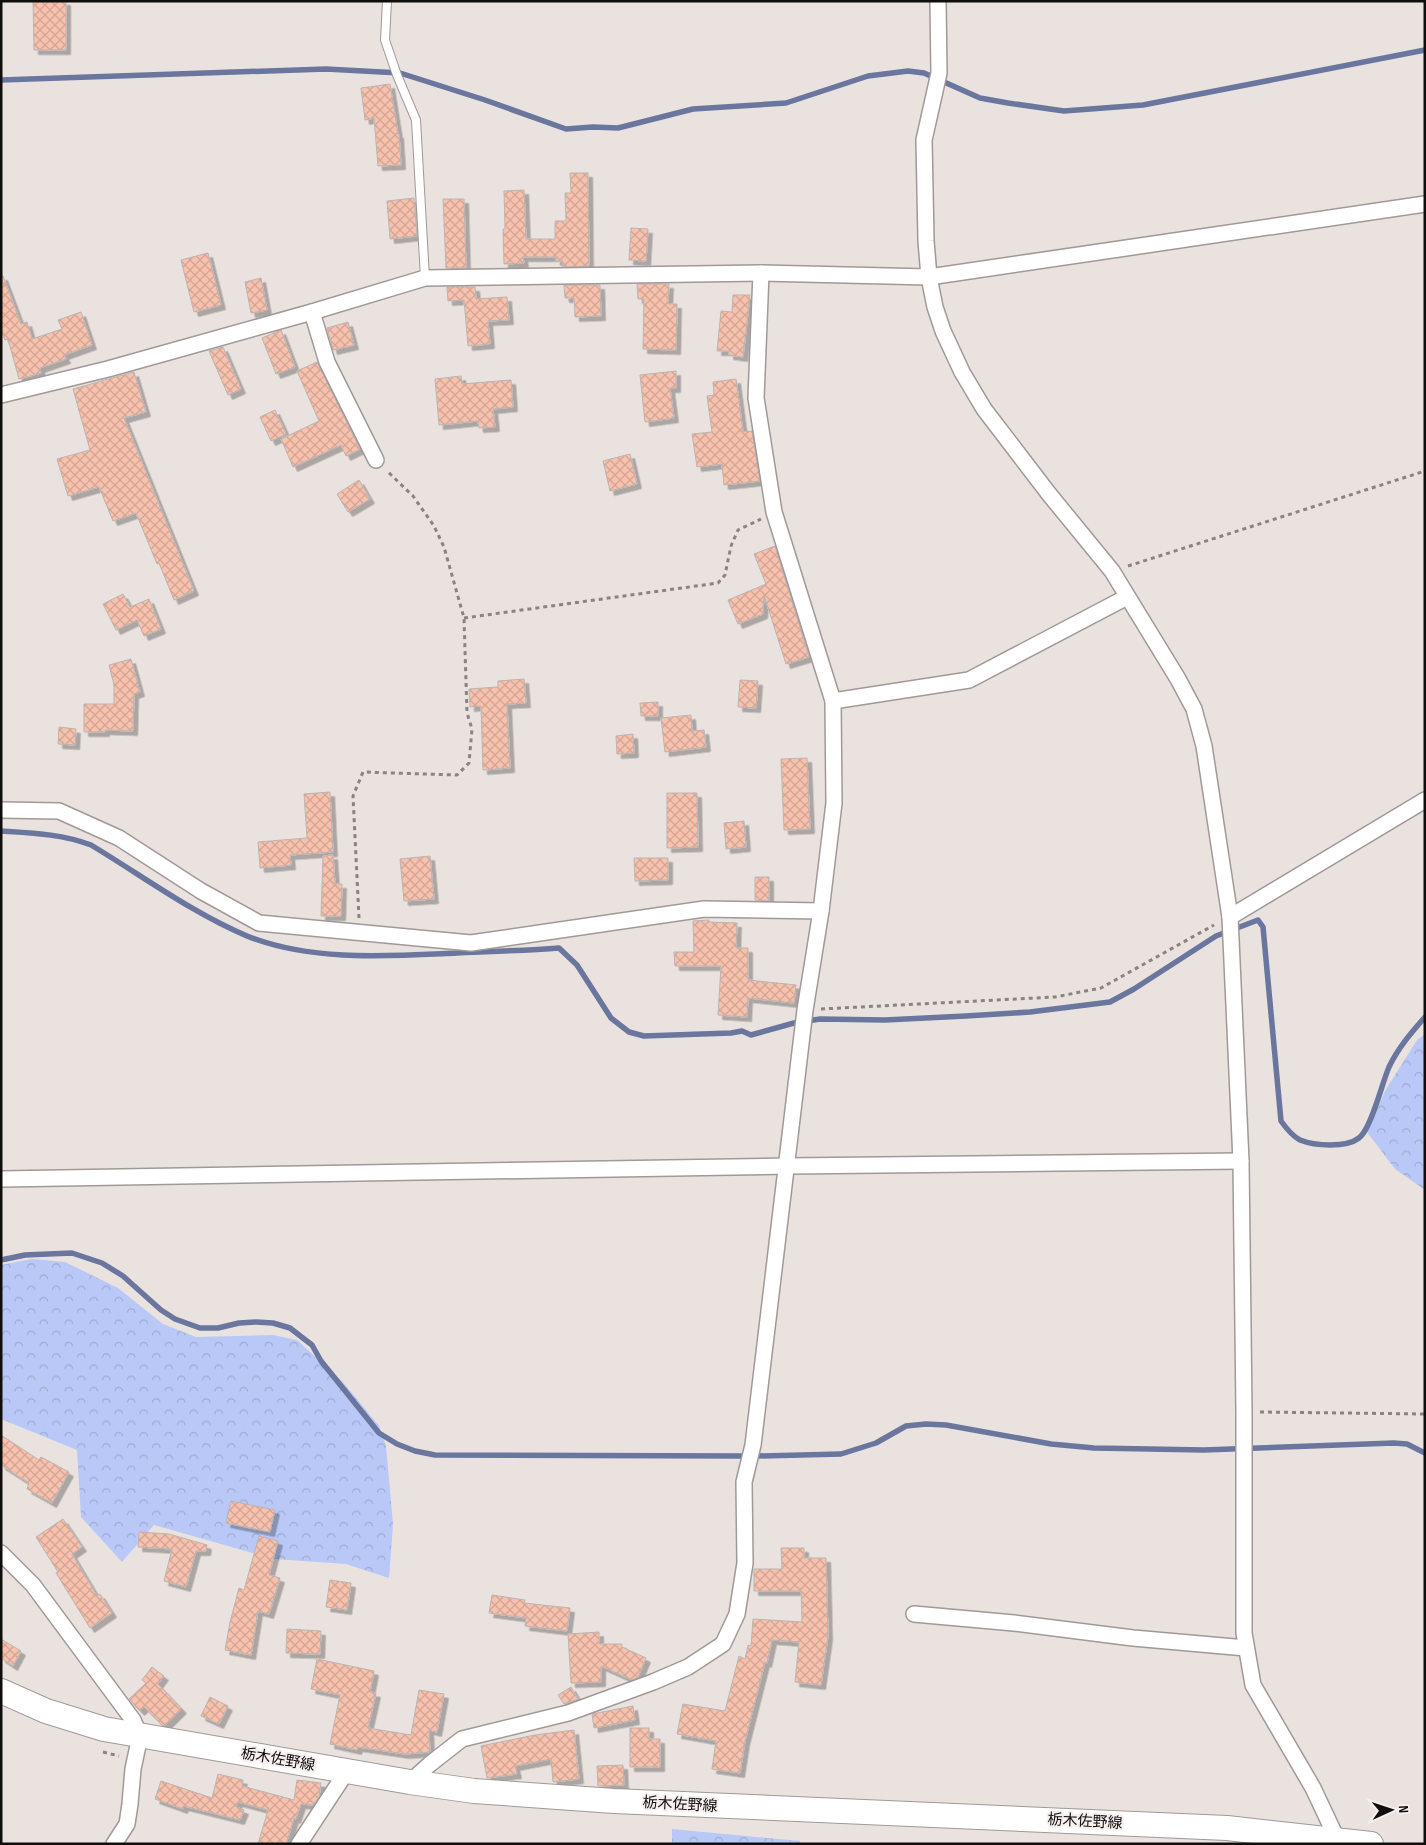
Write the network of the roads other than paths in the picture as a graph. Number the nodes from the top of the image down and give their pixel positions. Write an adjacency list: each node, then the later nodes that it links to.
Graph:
1 (387, 1): 6 (lane)
2 (938, 1): 5 (street)
3 (1425, 204): 5 (street)
4 (761, 273): 5 (street); 6 (street); 11 (street)
5 (929, 277): 10 (street)
6 (425, 278): 7 (street)
7 (312, 312): 8 (street); 9 (street)
8 (1, 395)
9 (376, 460)
10 (1127, 597): 11 (street); 15 (street)
11 (833, 701): 14 (street)
12 (1425, 800): 15 (street)
13 (1, 810): 14 (street)
14 (820, 911): 17 (street)
15 (1230, 917): 16 (street)
16 (1241, 1161): 17 (street); 21 (street)
17 (788, 1166): 18 (street); 25 (street)
18 (1, 1179)
19 (1, 1553): 23 (street)
20 (914, 1614): 21 (street)
21 (1246, 1648): 26 (street)
22 (1, 1690): 23 (main road, 栃木佐野線)
23 (140, 1736): 24 (main road, 栃木佐野線); 27 (street)
24 (347, 1771): 25 (main road, 栃木佐野線); 28 (street)
25 (410, 1782): 26 (main road, 栃木佐野線)
26 (1337, 1839): 29 (main road, 栃木佐野線)
27 (114, 1844)
28 (299, 1844)
29 (1371, 1844)

